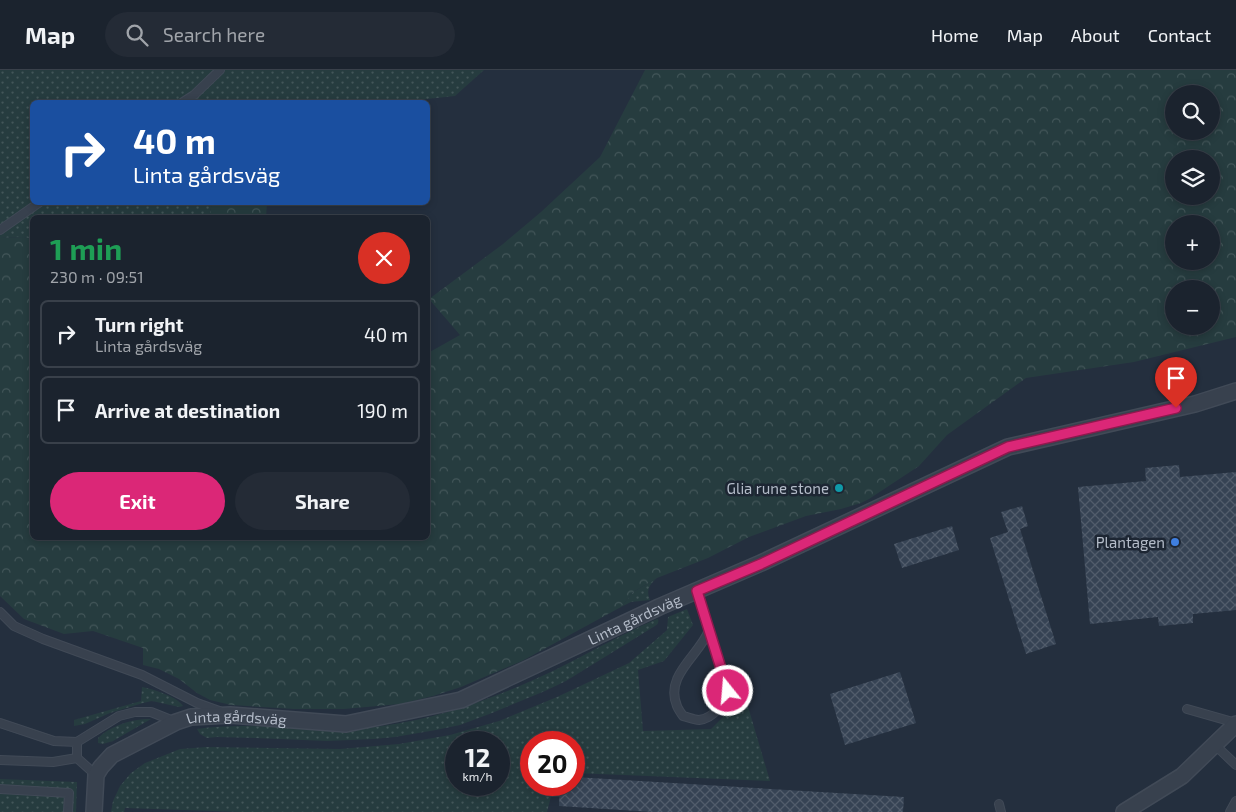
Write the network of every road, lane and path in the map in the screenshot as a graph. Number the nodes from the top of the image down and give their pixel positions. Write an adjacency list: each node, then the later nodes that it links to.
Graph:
1 (220, 70): 2 (lane)
2 (186, 100)
3 (36, 205): 4 (lane)
4 (0, 230)
5 (1236, 391): 6 (street, Linta gårdsväg)
6 (697, 591): 8 (lane); 10 (street, Linta gårdsväg)
7 (0, 612): 10 (lane)
8 (709, 630): 8 (lane)
9 (1186, 708): 13 (lane)
10 (230, 715): 12 (street, Linta gårdsväg)
11 (0, 722): 14 (lane)
12 (176, 722): 14 (lane); 19 (street, Linta gårdsväg)
13 (1236, 723): 15 (street)
14 (77, 742): 16 (lane)
15 (1214, 744): 18 (lane); 24 (street)
16 (77, 758): 17 (lane); 19 (lane)
17 (0, 760)
18 (1236, 765)
19 (96, 775): 23 (street)
20 (0, 789): 22 (lane)
21 (1236, 801): 25 (lane)
22 (68, 812)
23 (94, 812)
24 (1124, 812)
25 (1230, 812)

